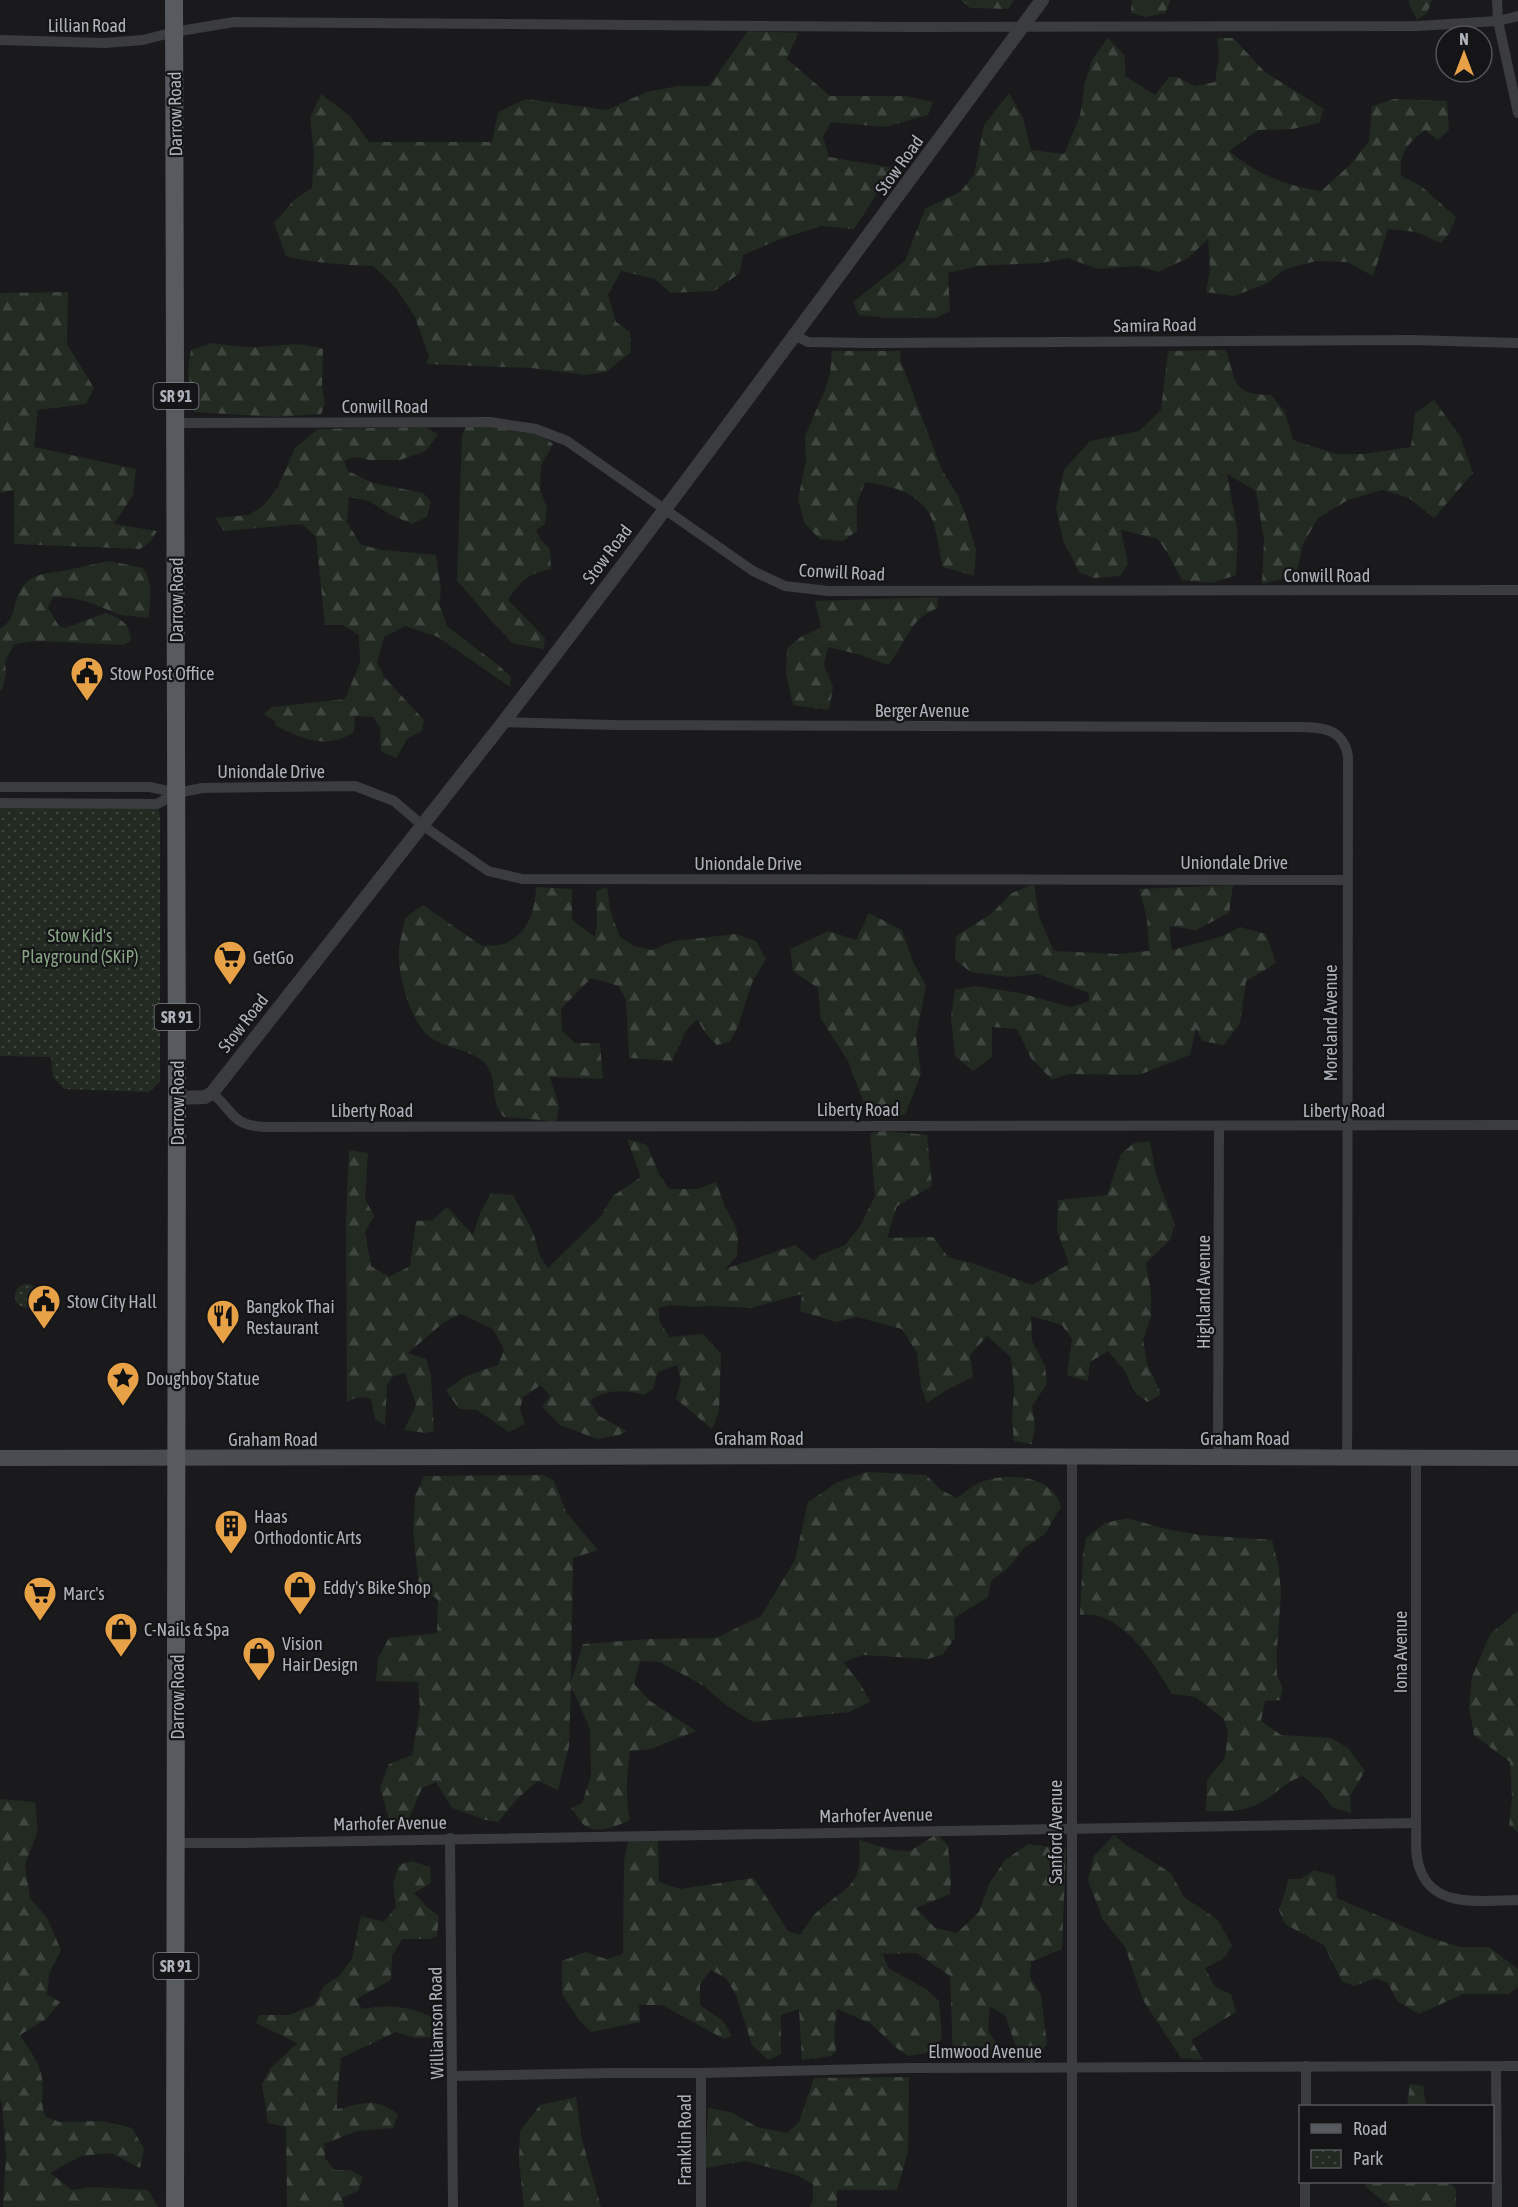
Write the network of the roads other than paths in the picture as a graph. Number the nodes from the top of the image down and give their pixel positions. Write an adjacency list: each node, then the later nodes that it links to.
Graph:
1 (174, 0): 7 (main road, Darrow Road / SR 91)
2 (1042, 0): 6 (street, Stow Road)
3 (1497, 0): 5 (street)
4 (1518, 16): 5 (street, Lillian Road)
5 (1498, 21): 6 (street, Lillian Road); 9 (street)
6 (1022, 27): 7 (street, Lillian Road); 10 (street, Stow Road)
7 (174, 32): 8 (street, Lillian Road); 12 (main road, Darrow Road / SR 91)
8 (0, 40)
9 (1518, 113)
10 (794, 335): 11 (street, Samira Road); 13 (street, Stow Road)
11 (1518, 343)
12 (176, 423): 13 (street, Conwill Road); 18 (main road, Darrow Road / SR 91)
13 (664, 508): 14 (street, Conwill Road); 15 (street, Stow Road)
14 (1518, 590)
15 (503, 722): 16 (street, Berger Avenue); 20 (street, Stow Road)
16 (1340, 736): 21 (street, Moreland Avenue)
17 (0, 786): 18 (street)
18 (177, 792): 19 (street); 20 (street, Uniondale Drive); 23 (main road, Darrow Road / SR 91)
19 (0, 803)
20 (422, 825): 21 (street, Uniondale Drive); 22 (street, Stow Road)
21 (1347, 880): 26 (street, Moreland Avenue)
22 (212, 1093): 23 (street); 25 (street, Liberty Road)
23 (177, 1098): 31 (main road, Darrow Road / SR 91)
24 (1518, 1125): 26 (street, Liberty Road)
25 (1219, 1126): 26 (street, Liberty Road); 28 (street, Highland Avenue)
26 (1347, 1126): 29 (street, Moreland Avenue)
27 (1072, 1457): 28 (main road, Graham Road); 31 (main road, Graham Road); 35 (street, Sanford Avenue)
28 (1218, 1457): 29 (main road, Graham Road)
29 (1347, 1457): 32 (main road, Graham Road)
30 (0, 1458): 31 (main road, Graham Road)
31 (176, 1458): 37 (main road, Darrow Road / SR 91)
32 (1416, 1458): 33 (main road, Graham Road); 34 (street, Iona Avenue)
33 (1518, 1458)
34 (1416, 1823): 35 (street, Marhofer Avenue); 38 (street)
35 (1071, 1828): 36 (street, Marhofer Avenue); 42 (street, Sanford Avenue)
36 (450, 1838): 37 (street, Marhofer Avenue); 44 (street, Williamson Road)
37 (177, 1842): 47 (main road, Darrow Road / SR 91)
38 (1518, 1900)
39 (1306, 2066): 40 (street, Elmwood Avenue); 42 (street, Elmwood Avenue); 45 (street)
40 (1496, 2066): 41 (street, Elmwood Avenue); 52 (street)
41 (1518, 2066)
42 (1072, 2068): 43 (street, Elmwood Avenue); 50 (street, Sanford Avenue)
43 (700, 2073): 44 (street, Elmwood Avenue); 49 (street, Franklin Road)
44 (453, 2076): 48 (street, Williamson Road)
45 (1306, 2105)
46 (1305, 2183): 51 (street)
47 (176, 2207)
48 (453, 2207)
49 (701, 2207)
50 (1072, 2207)
51 (1305, 2207)
52 (1497, 2207)

